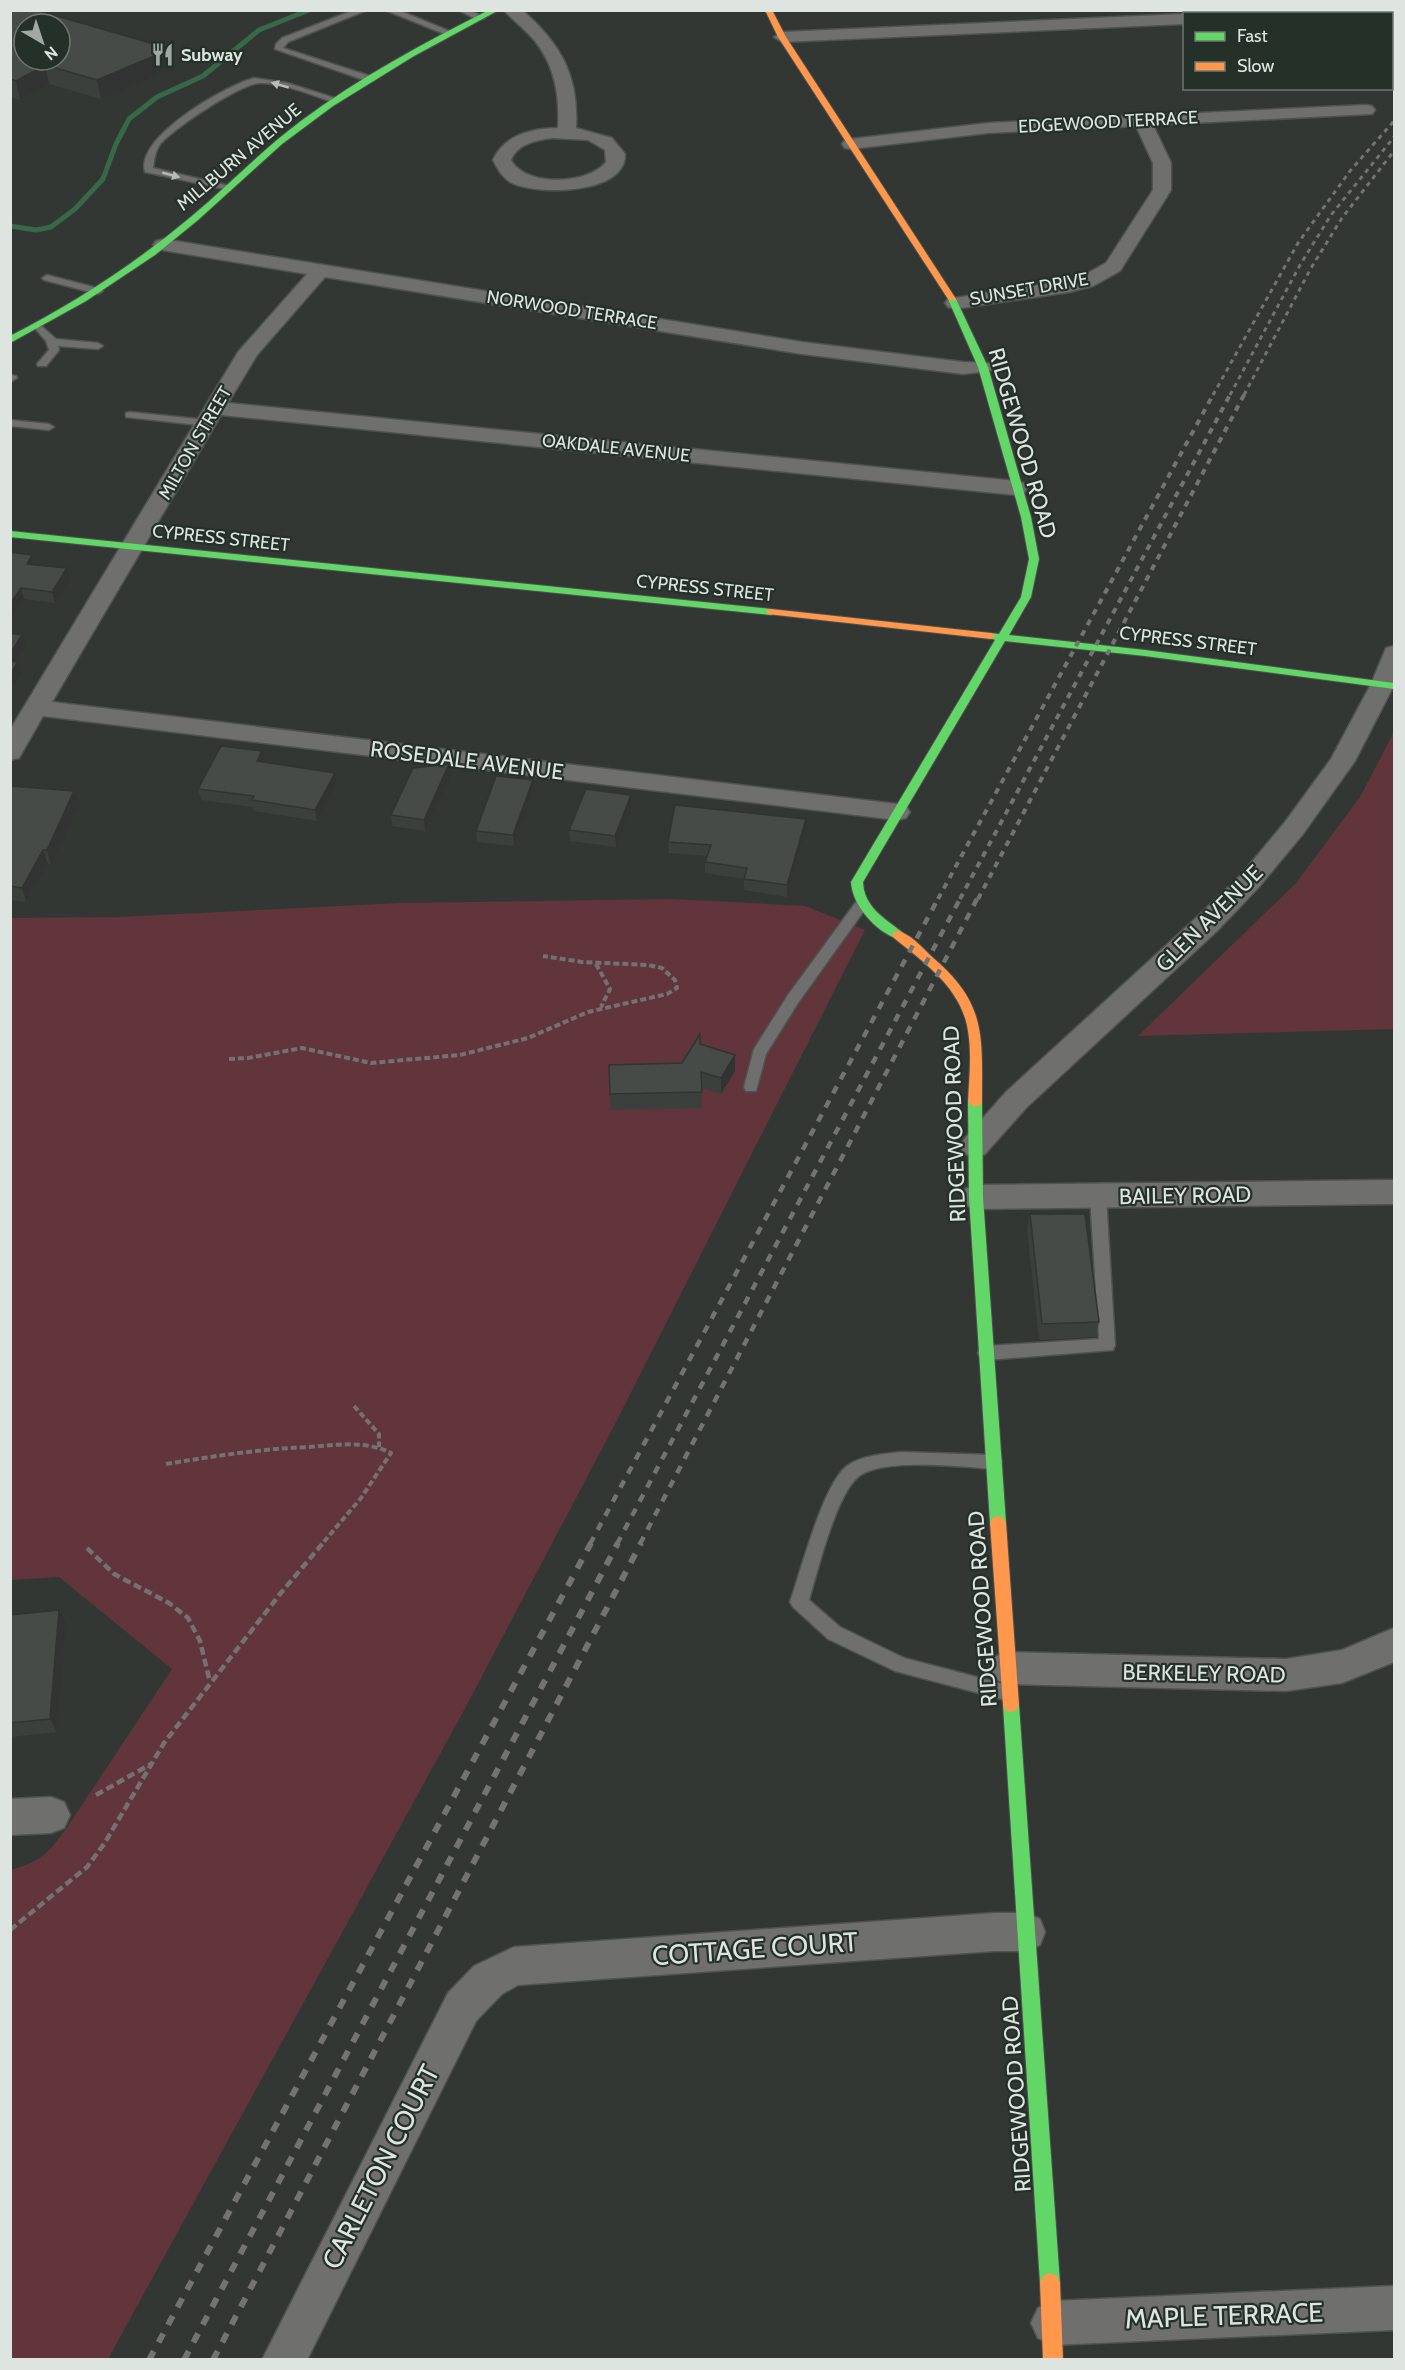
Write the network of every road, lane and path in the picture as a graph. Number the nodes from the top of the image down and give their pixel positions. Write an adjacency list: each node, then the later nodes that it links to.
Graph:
1 (363, 10): 11 (lane)
2 (389, 10): 9 (lane)
3 (462, 10): 7 (lane)
4 (496, 10): 7 (street, MILLBURN AVENUE)
5 (512, 10): 15 (street)
6 (768, 10): 10 (street, RIDGEWOOD ROAD)
7 (481, 18): 9 (street, MILLBURN AVENUE)
8 (1183, 19): 10 (street)
9 (450, 33): 11 (street, MILLBURN AVENUE)
10 (782, 37): 16 (street, RIDGEWOOD ROAD)
11 (370, 79): 12 (street, MILLBURN AVENUE)
12 (337, 100): 17 (street, MILLBURN AVENUE); 17 (lane, one-way to 17)
13 (1366, 110): 14 (street, EDGEWOOD TERRACE)
14 (1141, 119): 16 (street, EDGEWOOD TERRACE); 22 (street, SUNSET DRIVE)
15 (567, 133): 15 (street)
16 (851, 144): 22 (street, RIDGEWOOD ROAD)
17 (227, 188): 18 (street, MILLBURN AVENUE)
18 (163, 244): 19 (street, NORWOOD TERRACE); 21 (street, MILLBURN AVENUE)
19 (322, 269): 28 (street, NORWOOD TERRACE); 30 (street, MILTON STREET)
20 (47, 278): 21 (lane)
21 (98, 291): 23 (street, MILLBURN AVENUE)
22 (955, 303): 28 (street, RIDGEWOOD ROAD)
23 (38, 326): 24 (street, MILLBURN AVENUE); 25 (lane)
24 (10, 340)
25 (52, 342): 26 (lane); 27 (lane)
26 (98, 346)
27 (42, 364)
28 (983, 367): 33 (street, RIDGEWOOD ROAD)
29 (130, 415): 30 (lane)
30 (211, 416): 33 (street, OAKDALE AVENUE); 35 (street, MILTON STREET)
31 (10, 423): 32 (lane)
32 (49, 427)
33 (1016, 488): 36 (street, RIDGEWOOD ROAD)
34 (10, 534): 35 (street, CYPRESS STREET)
35 (134, 548): 36 (street, CYPRESS STREET); 39 (street, MILTON STREET)
36 (1000, 638): 38 (street, CYPRESS STREET); 41 (street, RIDGEWOOD ROAD)
37 (1395, 653): 38 (street, GLEN AVENUE)
38 (1389, 685): 48 (street, GLEN AVENUE)
39 (37, 708): 40 (street, MILTON STREET); 41 (street, ROSEDALE AVENUE)
40 (10, 752)
41 (897, 812): 42 (street, RIDGEWOOD ROAD)
42 (861, 905): 47 (lane); 48 (street, RIDGEWOOD ROAD)
43 (543, 956): 44 (path)
44 (596, 964): 45 (path); 45 (path)
45 (598, 1009): 46 (path)
46 (229, 1059)
47 (751, 1087)
48 (975, 1146): 51 (street, RIDGEWOOD ROAD)
49 (1395, 1192): 50 (street, BAILEY ROAD)
50 (1098, 1196): 51 (street, BAILEY ROAD); 52 (lane)
51 (976, 1197): 52 (street, RIDGEWOOD ROAD)
52 (986, 1353): 55 (street, RIDGEWOOD ROAD)
53 (354, 1406): 54 (path)
54 (379, 1446): 56 (path); 60 (path)
55 (994, 1462): 59 (street, RIDGEWOOD ROAD); 59 (lane)
56 (166, 1464)
57 (87, 1548): 60 (path)
58 (1395, 1644): 59 (street, BERKELEY ROAD)
59 (1008, 1681): 66 (street, RIDGEWOOD ROAD)
60 (210, 1683): 61 (path)
61 (152, 1764): 62 (path); 65 (path)
62 (96, 1795)
63 (51, 1815): 64 (street)
64 (10, 1817)
65 (10, 1930)
66 (1026, 1932): 67 (street, COTTAGE COURT); 69 (street, RIDGEWOOD ROAD)
67 (488, 1980): 70 (street, CARLETON COURT)
68 (1395, 2308): 69 (street, MAPLE TERRACE)
69 (1053, 2341)
70 (284, 2360)

